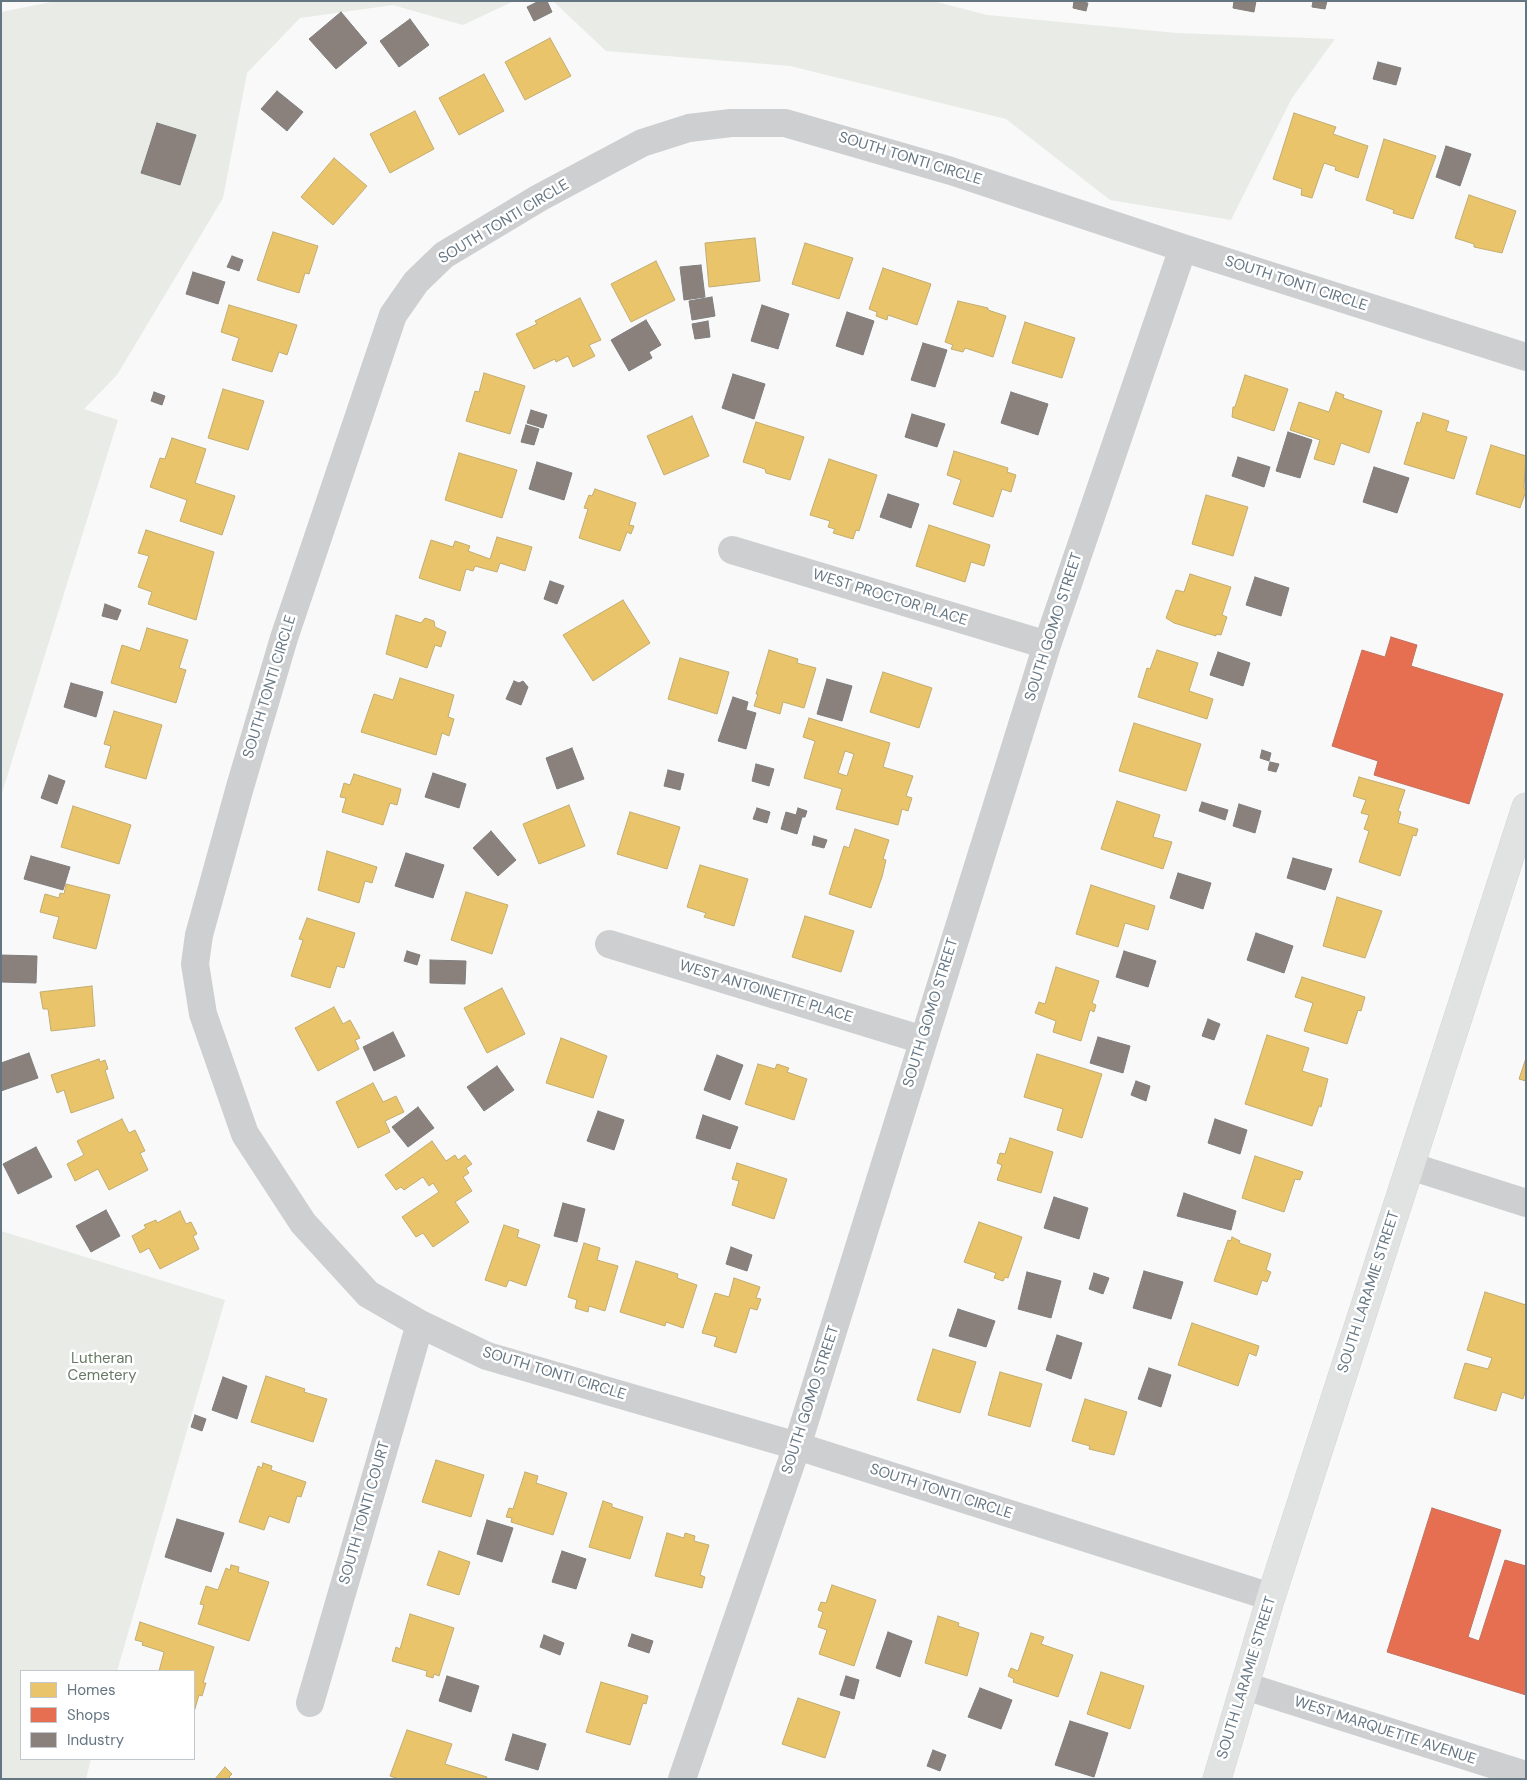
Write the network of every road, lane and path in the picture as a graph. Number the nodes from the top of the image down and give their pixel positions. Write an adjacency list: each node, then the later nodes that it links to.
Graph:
1 (1183, 248): 2 (street, SOUTH TONTI CIRCLE); 4 (street, SOUTH GOMO STREET); 10 (street, SOUTH TONTI CIRCLE)
2 (1526, 357)
3 (732, 550): 4 (street, WEST PROCTOR PLACE)
4 (1047, 645): 7 (street, SOUTH GOMO STREET)
5 (1526, 807): 8 (street, SOUTH LARAMIE STREET)
6 (609, 944): 7 (street, WEST ANTOINETTE PLACE)
7 (923, 1040): 11 (street, SOUTH GOMO STREET)
8 (1410, 1166): 9 (street); 12 (street, SOUTH LARAMIE STREET)
9 (1526, 1203)
10 (420, 1324): 11 (street, SOUTH TONTI CIRCLE); 14 (street, SOUTH TONTI COURT)
11 (797, 1446): 12 (street, SOUTH TONTI CIRCLE); 16 (street, SOUTH GOMO STREET)
12 (1271, 1597): 13 (street, SOUTH LARAMIE STREET)
13 (1245, 1686): 15 (street, WEST MARQUETTE AVENUE); 17 (street, SOUTH LARAMIE STREET)
14 (310, 1703)
15 (1526, 1775)
16 (682, 1779)
17 (1217, 1779)

